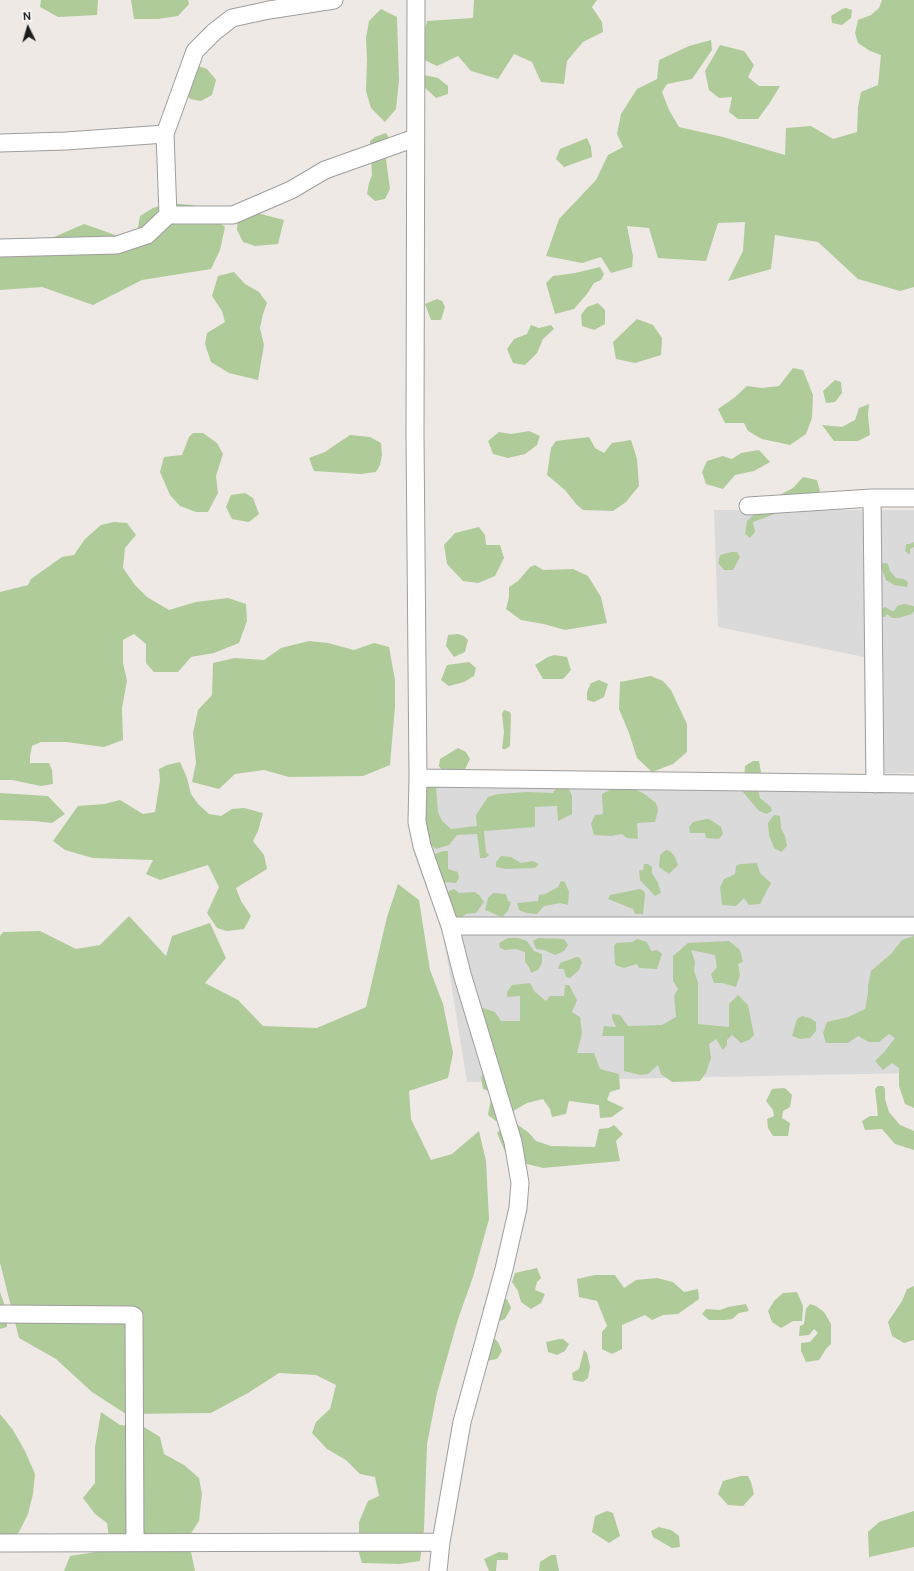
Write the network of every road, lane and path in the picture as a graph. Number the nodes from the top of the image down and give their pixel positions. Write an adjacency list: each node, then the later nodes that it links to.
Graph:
1 (334, 0): 3 (street)
2 (416, 0): 4 (street)
3 (165, 134): 5 (street); 6 (street)
4 (415, 138): 6 (street); 11 (street)
5 (0, 144)
6 (168, 215): 7 (street)
7 (0, 248)
8 (872, 498): 9 (street); 10 (street); 12 (street)
9 (914, 498)
10 (748, 506)
11 (418, 778): 12 (street); 14 (street)
12 (874, 784): 13 (street)
13 (914, 784)
14 (450, 926): 15 (street); 18 (street)
15 (914, 926)
16 (0, 1314): 17 (street)
17 (135, 1542): 18 (street); 19 (street)
18 (441, 1542): 20 (street)
19 (0, 1543)
20 (438, 1571)

